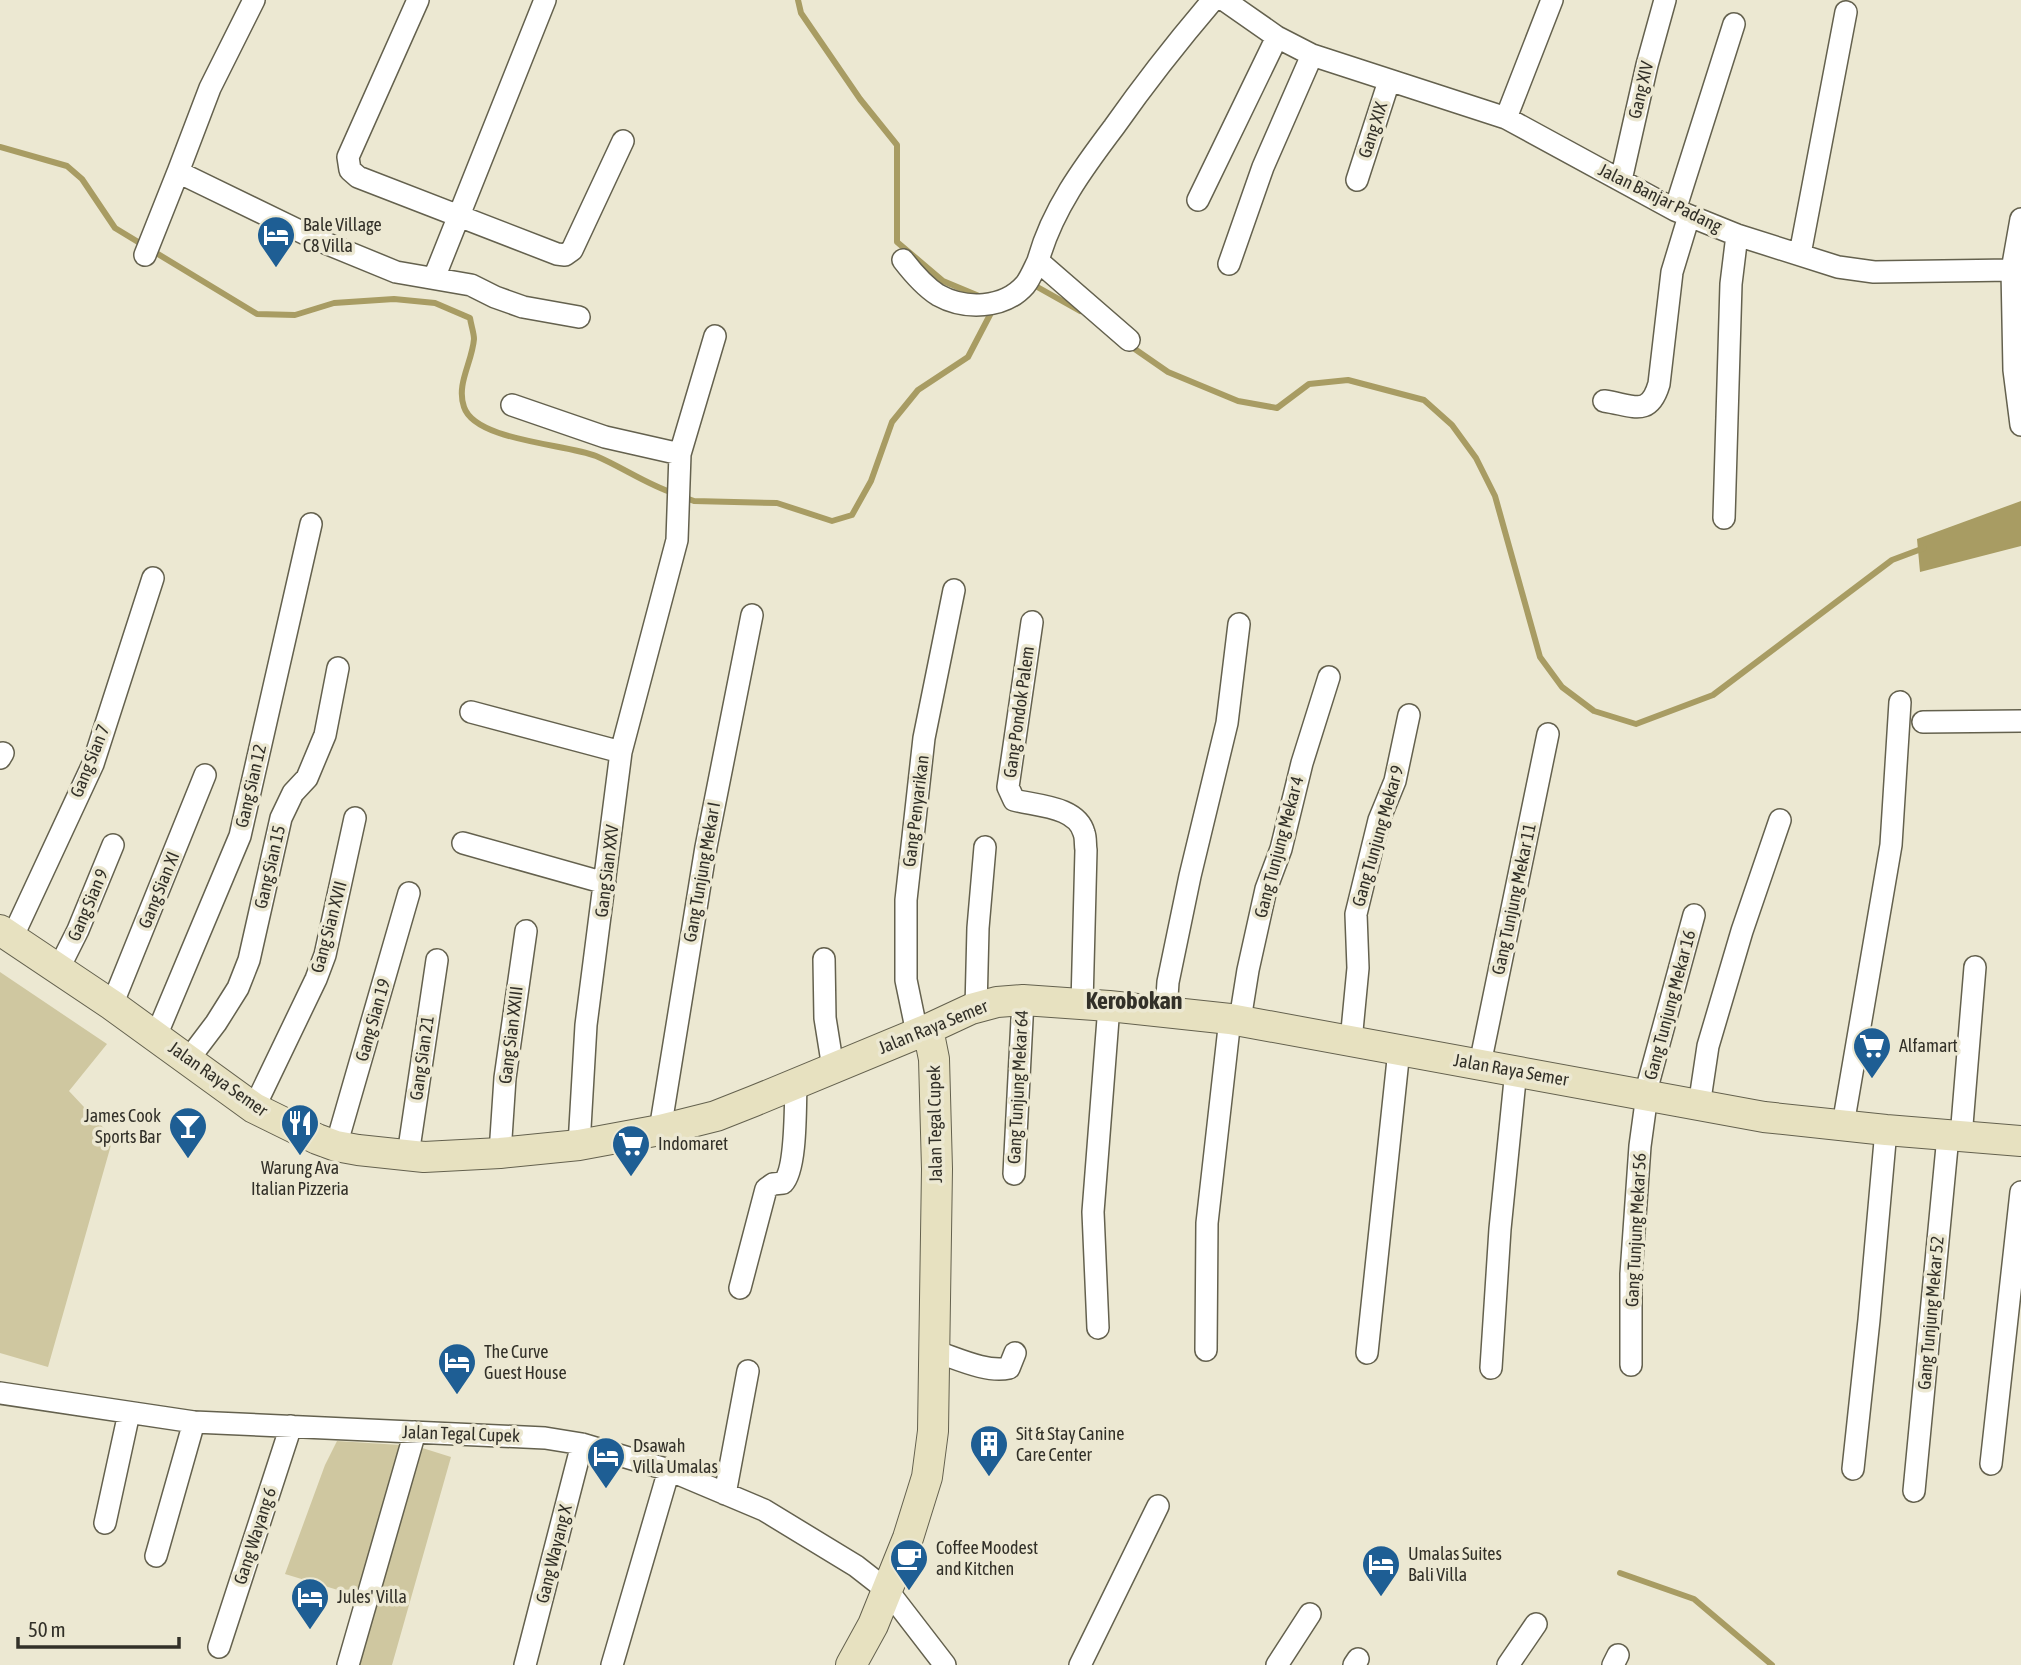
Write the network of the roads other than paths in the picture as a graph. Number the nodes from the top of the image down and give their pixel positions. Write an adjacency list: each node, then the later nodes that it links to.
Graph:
1 (254, 0): 15 (street)
2 (418, 0): 20 (street)
3 (545, 0): 20 (street)
4 (1213, 0): 27 (street)
5 (1224, 0): 10 (street, Jalan Banjar Padang)
6 (1552, 0): 13 (street)
7 (1665, 0): 17 (street, Gang XIV)
8 (1846, 12): 24 (street)
9 (1734, 24): 19 (street)
10 (1277, 37): 11 (street, Jalan Banjar Padang); 18 (street)
11 (1312, 55): 12 (street, Jalan Banjar Padang); 28 (street)
12 (1390, 81): 13 (street, Jalan Banjar Padang); 16 (street, Gang XIX)
13 (1506, 118): 17 (street, Jalan Banjar Padang)
14 (623, 141): 20 (street)
15 (178, 173): 25 (street); 30 (street)
16 (1357, 180)
17 (1621, 180): 19 (street, Jalan Banjar Padang)
18 (1198, 200)
19 (1682, 213): 22 (street, Jalan Banjar Padang); 34 (street)
20 (458, 217): 30 (street)
21 (2021, 219): 23 (street)
22 (1737, 235): 24 (street, Jalan Banjar Padang); 38 (street)
23 (2019, 241): 29 (street)
24 (1800, 254): 29 (street, Jalan Banjar Padang)
25 (145, 256)
26 (903, 260): 27 (street)
27 (1038, 261): 33 (street)
28 (1229, 264)
29 (2012, 270): 36 (street)
30 (434, 278): 31 (street)
31 (579, 317)
32 (715, 336): 37 (street, Gang Sian XXV)
33 (1129, 340)
34 (1604, 401)
35 (512, 405): 37 (street)
36 (2021, 425)
37 (680, 454): 53 (street, Gang Sian XXV)
38 (1724, 518)
39 (311, 524): 76 (street, Gang Sian 12)
40 (153, 578): 64 (street, Gang Sian 7)
41 (954, 590): 75 (street, Gang Penyarikan)
42 (752, 615): 88 (street, Gang Tunjung Mekar I)
43 (1032, 622): 71 (street, Gang Pondok Palem)
44 (1238, 624): 73 (street)
45 (338, 668): 79 (street, Gang Sian 15)
46 (1329, 677): 74 (street, Gang Tunjung Mekar 4)
47 (1900, 702): 87 (street)
48 (471, 712): 53 (street)
49 (1409, 715): 77 (street, Gang Tunjung Mekar 9)
50 (2021, 721): 51 (street)
51 (1923, 722)
52 (1548, 734): 80 (street, Gang Tunjung Mekar 11)
53 (621, 752): 60 (street, Gang Sian XXV)
54 (205, 775): 70 (street, Gang Sian XI)
55 (355, 818): 86 (street, Gang Sian XVII)
56 (1780, 820): 85 (street)
57 (463, 843): 60 (street)
58 (113, 845): 67 (street, Gang Sian 9)
59 (985, 847): 72 (street)
60 (606, 883): 92 (street, Gang Sian XXV)
61 (409, 893): 93 (street, Gang Sian 19)
62 (1694, 915): 84 (street, Gang Tunjung Mekar 16)
63 (526, 931): 94 (street, Gang Sian XXIII)
64 (6, 934): 67 (street, Jalan Raya Semer)
65 (824, 959): 81 (street)
66 (437, 960): 95 (street, Gang Sian 21)
67 (60, 966): 70 (street, Jalan Raya Semer)
68 (1975, 967): 90 (street, Gang Tunjung Mekar 52)
69 (1023, 1000): 71 (street, Jalan Raya Semer); 72 (street, Jalan Raya Semer); 96 (street, Gang Tunjung Mekar 64)
70 (112, 1005): 76 (street, Jalan Raya Semer)
71 (1096, 1005): 73 (street, Jalan Raya Semer); 99 (street)
72 (976, 1008): 75 (street, Jalan Raya Semer)
73 (1166, 1012): 74 (street, Jalan Raya Semer)
74 (1235, 1020): 77 (street, Jalan Raya Semer); 100 (street, Gang Tunjung Mekar 4)
75 (923, 1031): 81 (street, Jalan Raya Semer); 101 (street, Jalan Tegal Cupek)
76 (156, 1036): 79 (street, Jalan Raya Semer)
77 (1351, 1041): 78 (street, Jalan Raya Semer)
78 (1399, 1049): 80 (street, Jalan Raya Semer); 103 (street)
79 (188, 1060): 86 (street, Jalan Raya Semer)
80 (1480, 1064): 82 (street, Jalan Raya Semer)
81 (833, 1068): 83 (street, Jalan Raya Semer)
82 (1516, 1070): 84 (street, Jalan Raya Semer); 105 (street)
83 (796, 1083): 88 (street, Jalan Raya Semer); 98 (street)
84 (1646, 1095): 85 (street, Jalan Raya Semer); 104 (street, Gang Tunjung Mekar 56)
85 (1699, 1106): 87 (street, Jalan Raya Semer)
86 (254, 1108): 93 (street, Jalan Raya Semer)
87 (1843, 1125): 89 (street, Jalan Raya Semer)
88 (660, 1130): 92 (street, Jalan Raya Semer)
89 (1886, 1130): 90 (street, Jalan Raya Semer); 114 (street)
90 (1954, 1136): 91 (street, Jalan Raya Semer); 116 (street, Gang Tunjung Mekar 52)
91 (2021, 1141)
92 (579, 1145): 94 (street, Jalan Raya Semer)
93 (336, 1146): 95 (street, Jalan Raya Semer)
94 (500, 1146): 95 (street, Jalan Raya Semer)
95 (408, 1155)
96 (1014, 1174)
97 (2021, 1192): 113 (street)
98 (740, 1288)
99 (1098, 1328)
100 (1206, 1350)
101 (934, 1351): 102 (street); 121 (street, Jalan Tegal Cupek)
102 (1015, 1353)
103 (1367, 1353)
104 (1631, 1365)
105 (1491, 1368)
106 (748, 1371): 117 (street)
107 (0, 1393): 108 (street, Jalan Tegal Cupek)
108 (129, 1413): 110 (street, Jalan Tegal Cupek); 119 (street)
109 (291, 1426): 110 (street, Jalan Tegal Cupek); 111 (street, Jalan Tegal Cupek); 124 (street, Gang Wayang 6)
110 (192, 1432): 120 (street)
111 (415, 1432): 112 (street, Jalan Tegal Cupek); 125 (street)
112 (582, 1444): 115 (street, Jalan Tegal Cupek); 126 (street, Gang Wayang X)
113 (1991, 1464)
114 (1853, 1469)
115 (669, 1470): 117 (street, Jalan Tegal Cupek); 127 (street)
116 (1914, 1491)
117 (725, 1494): 121 (street, Jalan Tegal Cupek)
118 (1158, 1506): 130 (street)
119 (105, 1523)
120 (156, 1556)
121 (888, 1591): 128 (street, Jalan Tegal Cupek); 129 (street, Jalan Tegal Cupek)
122 (1310, 1614): 131 (street)
123 (1536, 1624): 132 (street)
124 (219, 1647)
125 (348, 1665)
126 (525, 1665)
127 (612, 1665)
128 (851, 1665)
129 (945, 1665)
130 (1080, 1665)
131 (1278, 1665)
132 (1508, 1665)

